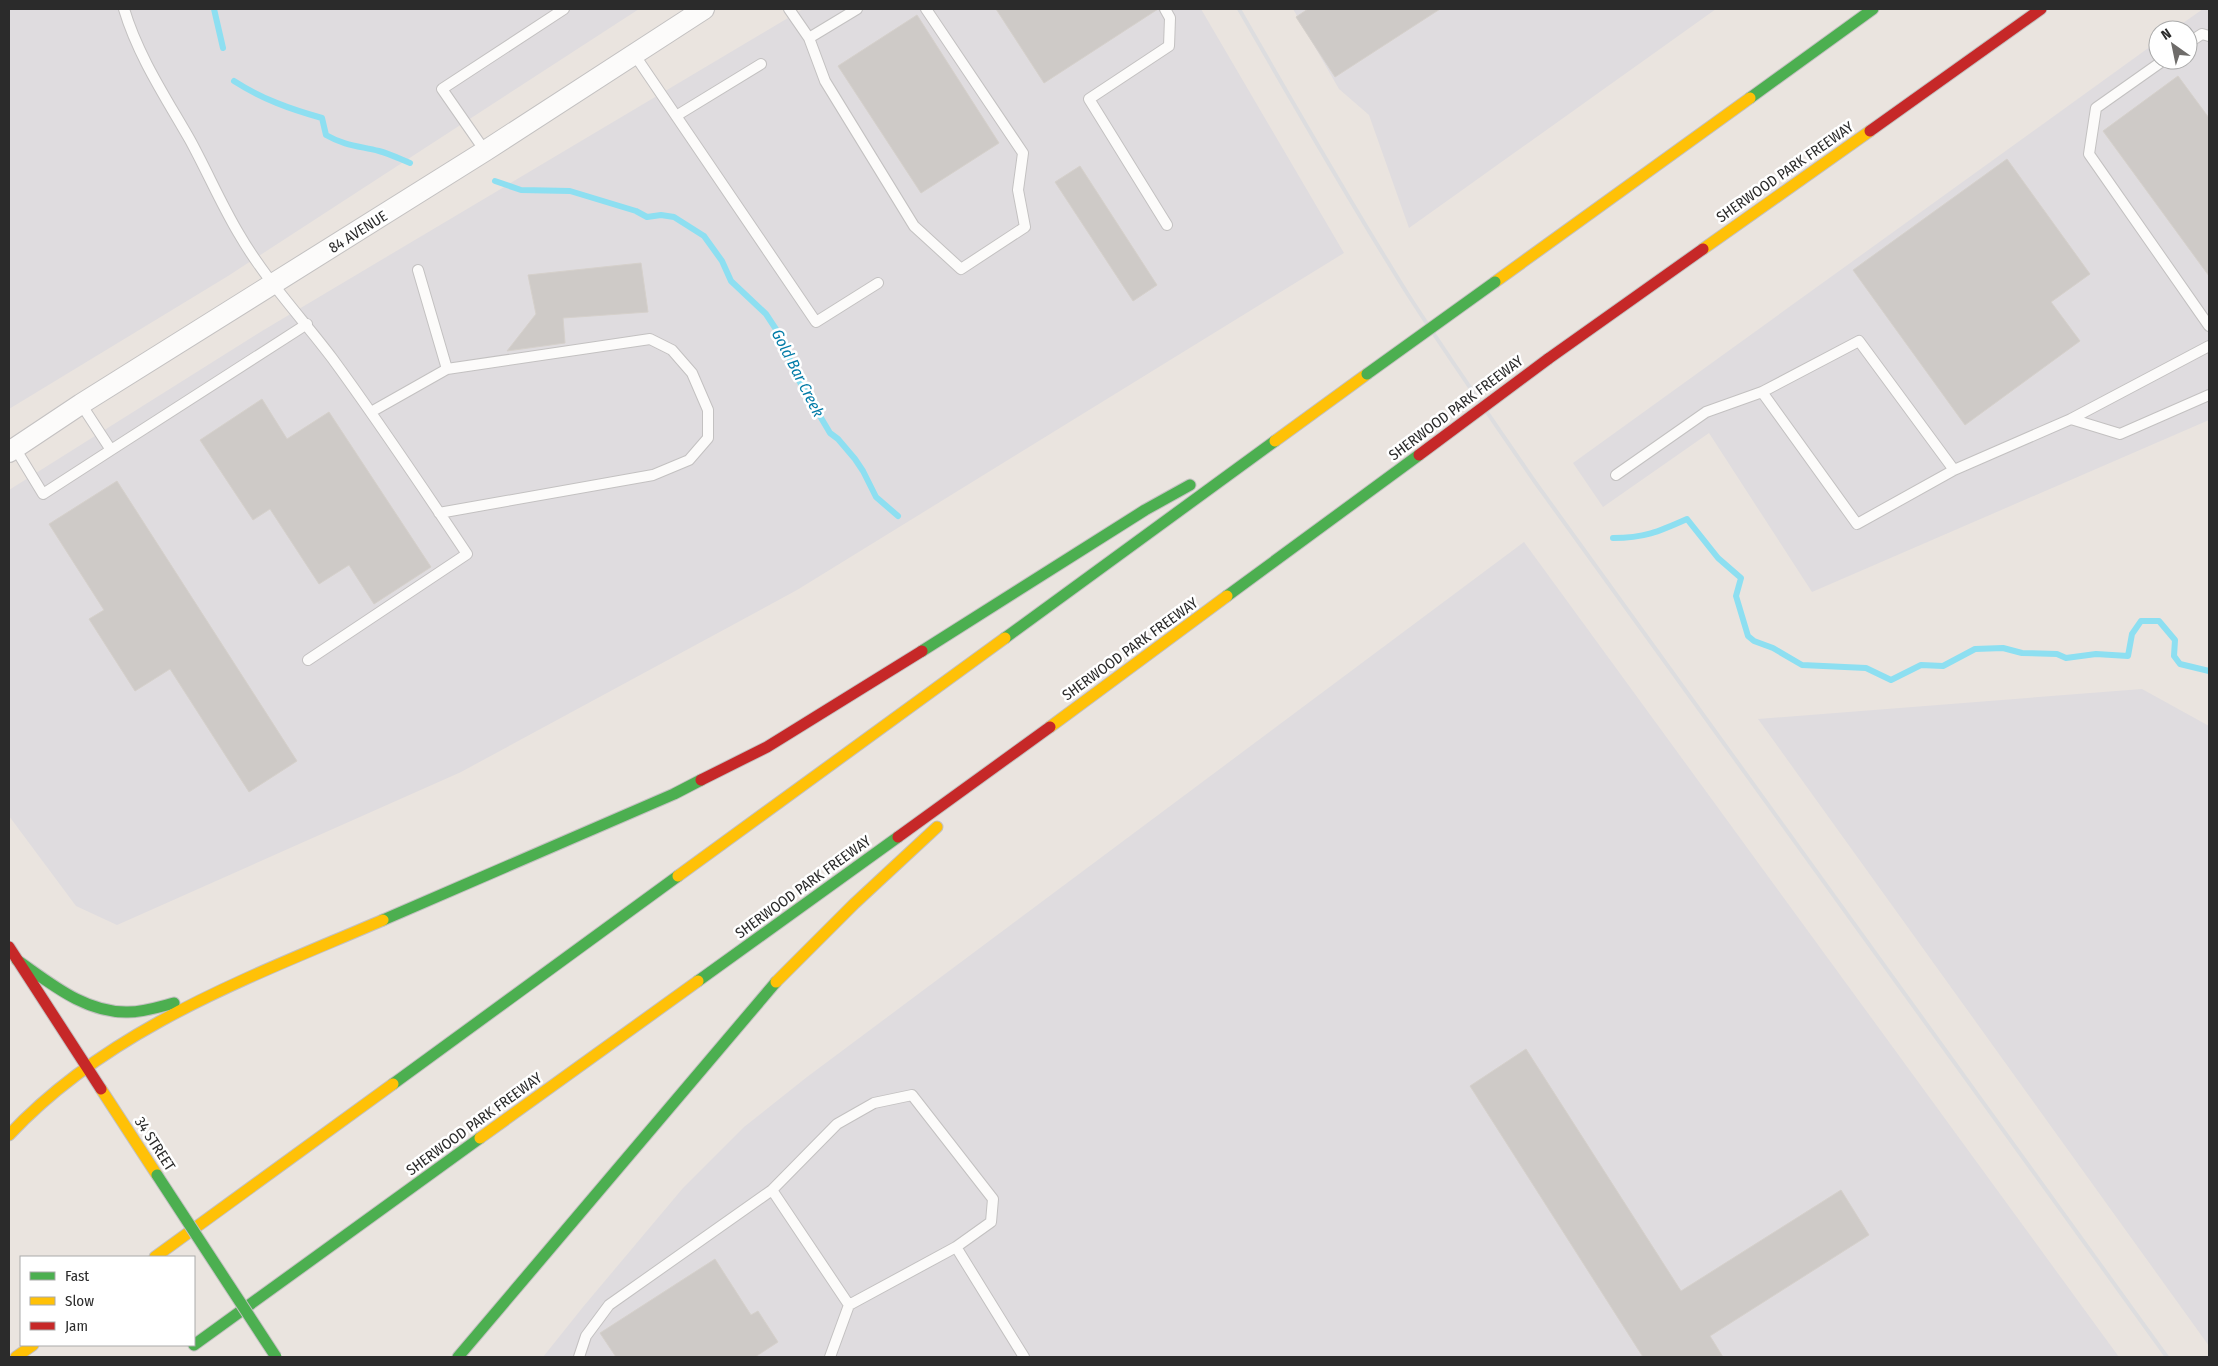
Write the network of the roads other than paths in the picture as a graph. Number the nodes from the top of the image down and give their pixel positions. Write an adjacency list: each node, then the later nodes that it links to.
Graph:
1 (124, 9): 19 (lane)
2 (564, 9): 15 (lane)
3 (704, 9): 11 (street, 84 AVENUE)
4 (789, 9): 10 (lane)
5 (857, 9): 10 (lane)
6 (926, 9): 10 (lane)
7 (1165, 9): 16 (lane)
8 (1873, 9): 29 (main road, bridge)
9 (2041, 9): 36 (main road, SHERWOOD PARK FREEWAY, bridge)
10 (809, 38)
11 (634, 54): 14 (lane); 15 (street, 84 AVENUE)
12 (761, 64): 14 (lane)
13 (2150, 70): 21 (lane)
14 (676, 116): 18 (lane)
15 (485, 151): 19 (street, 84 AVENUE)
16 (1167, 225)
17 (418, 270): 23 (lane)
18 (878, 283)
19 (274, 285): 20 (lane); 26 (street, 84 AVENUE)
20 (307, 324): 27 (lane); 31 (lane)
21 (2209, 326)
22 (2209, 346): 28 (lane)
23 (447, 369): 27 (lane); 34 (lane)
24 (1762, 392): 32 (lane); 32 (lane); 33 (lane)
25 (2209, 395): 28 (lane)
26 (81, 404): 30 (street, 84 AVENUE); 31 (lane)
27 (371, 412): 34 (lane)
28 (2070, 419): 32 (lane)
29 (1304, 420): 41 (main road); 46 (main road)
30 (12, 450): 31 (lane)
31 (111, 450)
32 (1954, 470)
33 (1616, 475)
34 (439, 513): 35 (lane)
35 (308, 660)
36 (1033, 739): 37 (main road); 48 (main road, SHERWOOD PARK FREEWAY)
37 (956, 810)
38 (942, 822): 54 (main road)
39 (9, 947): 40 (main road, 34 STREET)
40 (17, 960): 41 (main road); 42 (main road, 34 STREET)
41 (216, 992): 42 (main road)
42 (87, 1067): 43 (main road); 53 (main road, 34 STREET, bridge)
43 (9, 1135)
44 (772, 1190): 45 (lane); 47 (lane); 55 (lane)
45 (956, 1246): 47 (lane); 57 (lane)
46 (156, 1256)
47 (849, 1305): 56 (lane)
48 (195, 1344)
49 (32, 1346): 52 (main road)
50 (192, 1346): 51 (main road, SHERWOOD PARK FREEWAY)
51 (182, 1353)
52 (16, 1357)
53 (276, 1357)
54 (458, 1357)
55 (579, 1357)
56 (830, 1357)
57 (1024, 1357)

